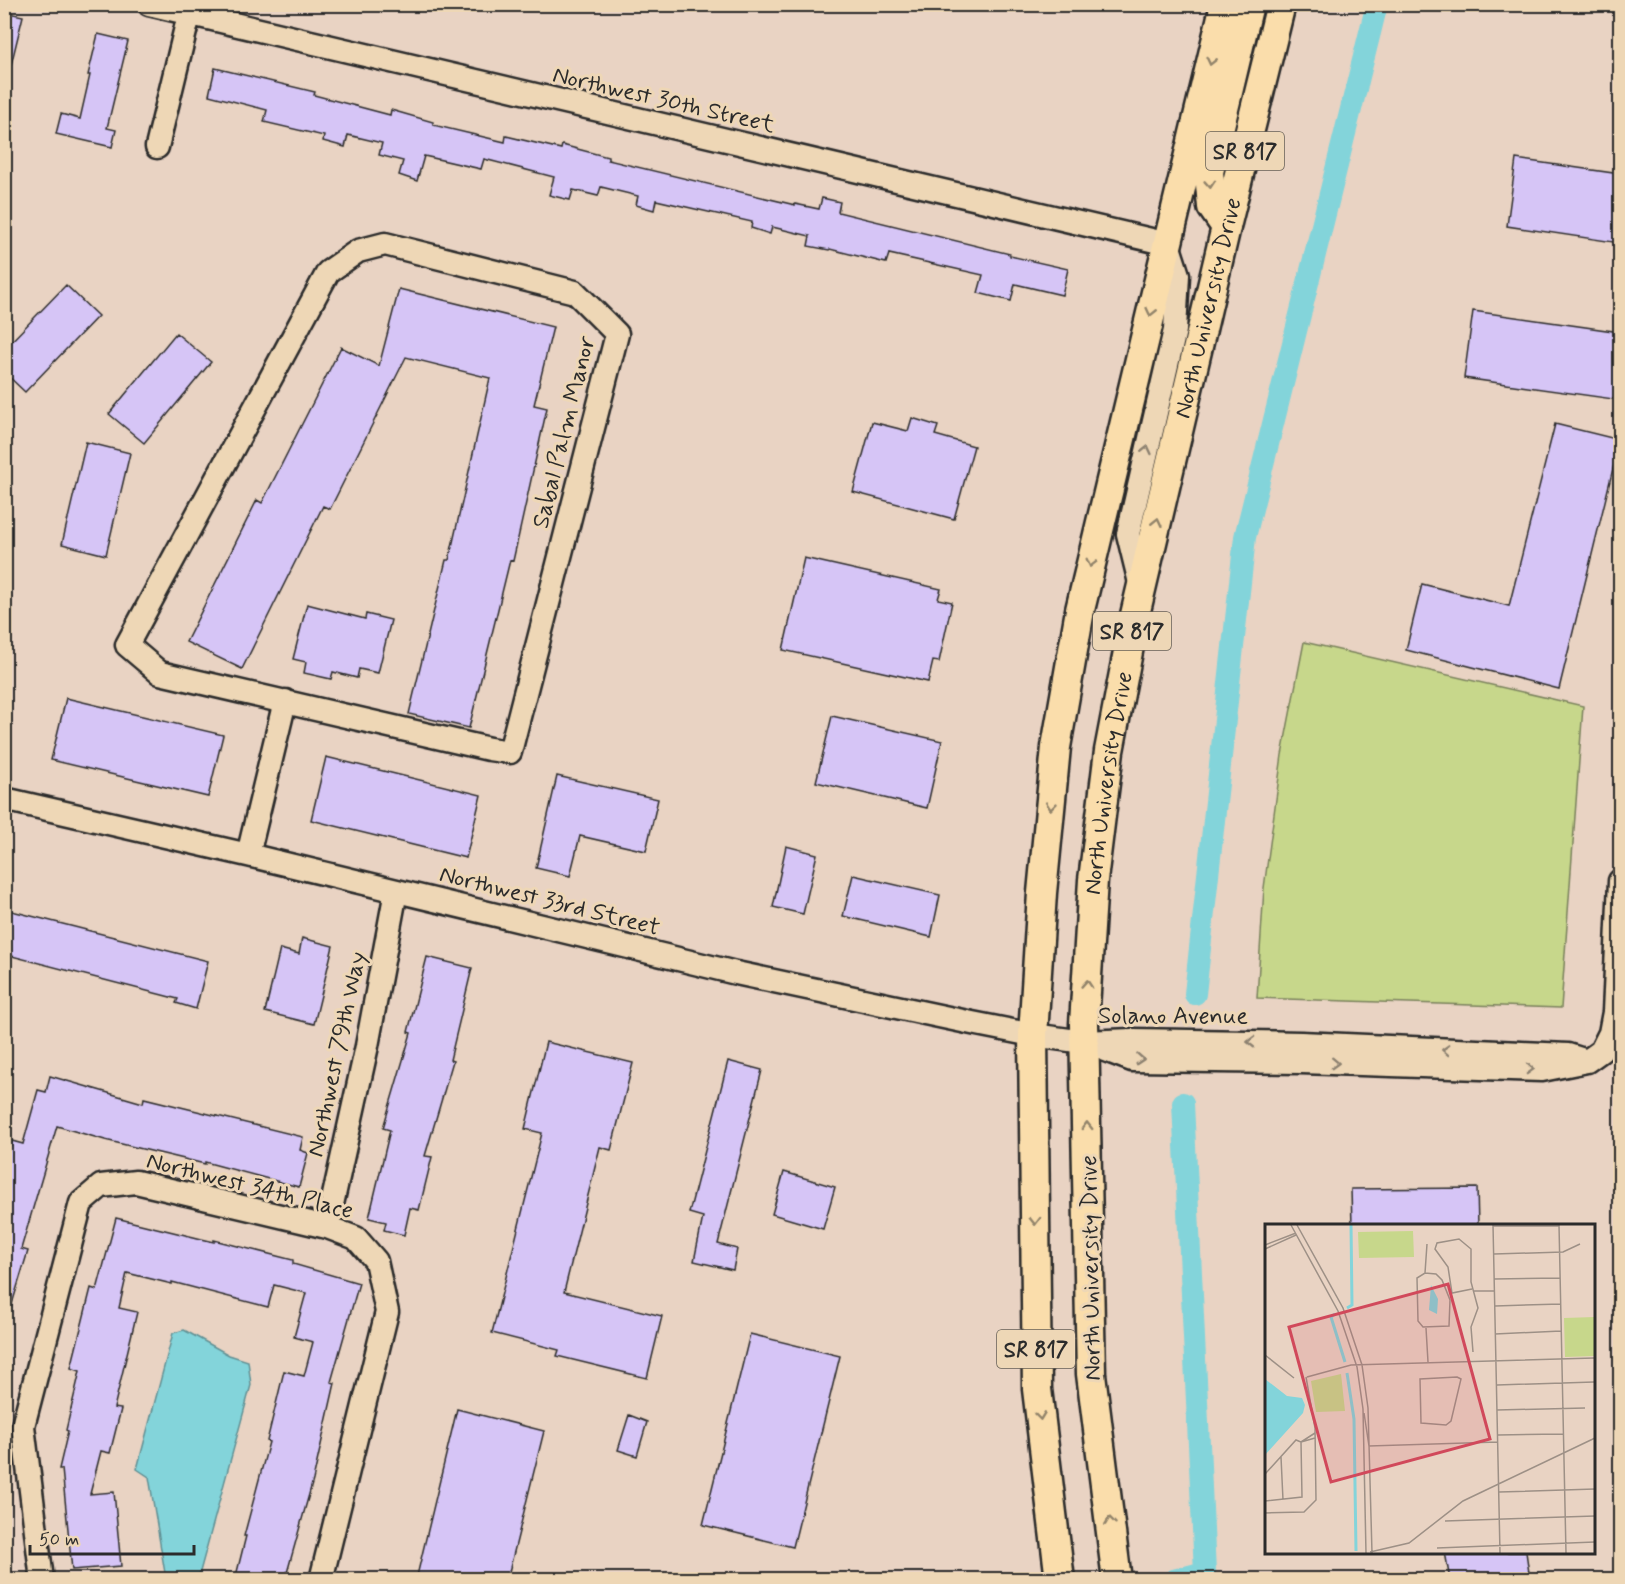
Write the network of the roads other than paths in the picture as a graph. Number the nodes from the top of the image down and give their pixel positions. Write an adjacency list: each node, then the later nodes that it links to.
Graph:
1 (149, 4): 5 (street, Northwest 30th Street)
2 (1225, 4): 8 (main road, SR 817, one-way to 8)
3 (1249, 4): 7 (main road, one-way to 7)
4 (1281, 4): 7 (main road, North University Drive / SR 817)
5 (189, 15): 6 (street); 8 (street, Northwest 30th Street)
6 (157, 147)
7 (1226, 227): 9 (main road, North University Drive / SR 817, one-way to 7)
8 (1168, 244): 9 (street, one-way to 8); 15 (main road, SR 817, one-way to 15)
9 (1141, 589): 16 (main road, North University Drive / SR 817, one-way to 9)
10 (285, 701): 10 (street, Sabal Palm Manor); 12 (street)
11 (4, 799): 12 (street, Northwest 33rd Street)
12 (248, 855): 14 (street, Northwest 33rd Street)
13 (1620, 881): 16 (street, Solano Avenue)
14 (396, 891): 15 (street, Northwest 33rd Street); 17 (street, Northwest 79th Way)
15 (1033, 1035): 16 (street, Northwest 33rd Street); 20 (main road, SR 817, one-way to 20)
16 (1084, 1042): 21 (main road, North University Drive / SR 817, one-way to 16)
17 (327, 1227): 18 (street, Northwest 34th Place); 19 (street, Northwest 34th Place)
18 (42, 1580)
19 (321, 1580)
20 (1060, 1580)
21 (1117, 1580)

